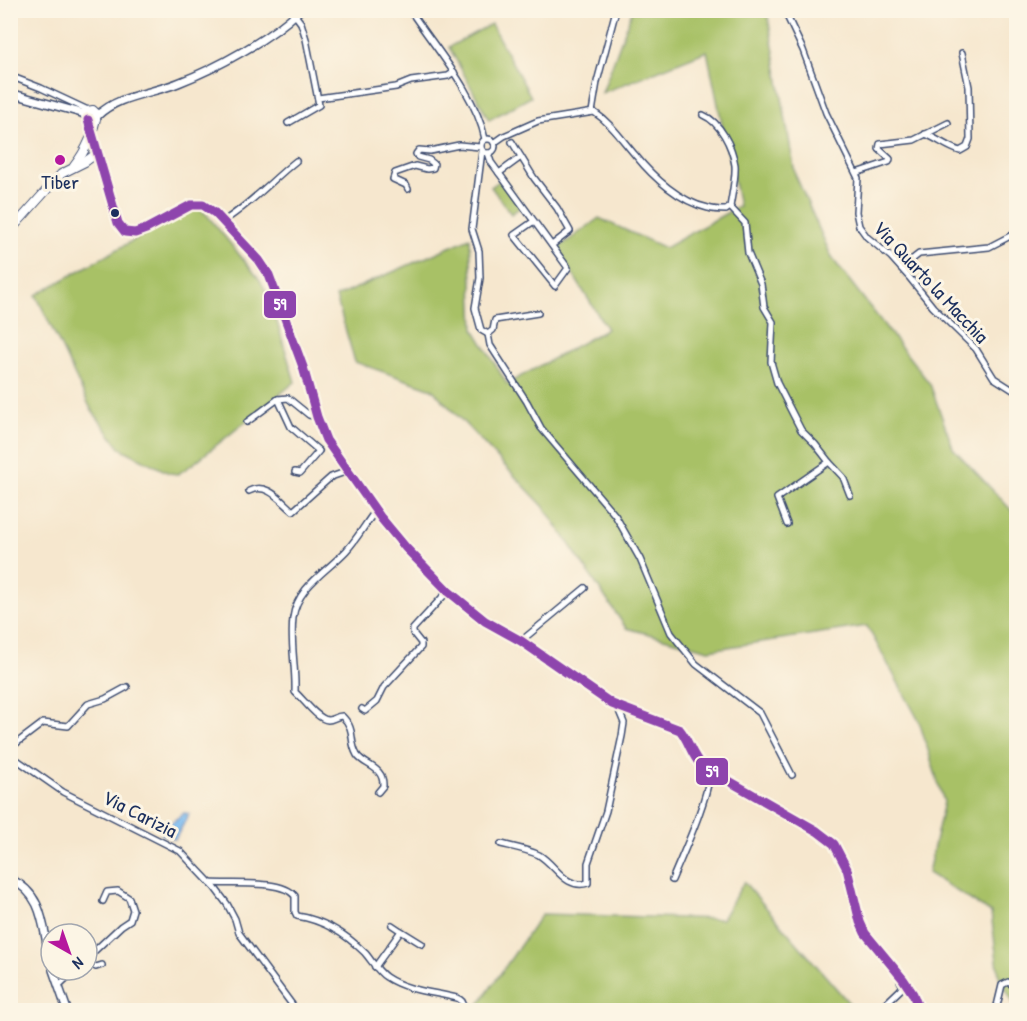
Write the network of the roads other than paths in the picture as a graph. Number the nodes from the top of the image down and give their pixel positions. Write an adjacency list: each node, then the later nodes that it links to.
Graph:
1 (410, 10): 6 (street)
2 (616, 10): 10 (street)
3 (787, 10): 27 (street, Via Quarto la Macchia)
4 (298, 13): 9 (street); 11 (street)
5 (962, 52): 15 (street)
6 (454, 72): 9 (street); 17 (street)
7 (10, 76): 11 (street)
8 (10, 93): 11 (street)
9 (318, 98): 13 (street)
10 (592, 112): 19 (street); 29 (street)
11 (91, 115): 16 (main road)
12 (703, 115): 29 (street)
13 (288, 123)
14 (948, 123): 15 (street)
15 (925, 134): 27 (street)
16 (93, 135): 21 (main road); 23 (main road)
17 (485, 139): 19 (street); 20 (street)
18 (512, 142): 22 (street)
19 (494, 143): 20 (street)
20 (484, 150): 26 (street); 28 (street); 37 (street)
21 (97, 153): 23 (main road); 25 (main road)
22 (520, 157): 26 (street); 34 (street)
23 (83, 159): 25 (main road); 32 (main road)
24 (296, 161): 31 (street)
25 (100, 165): 31 (main road)
26 (499, 173): 30 (street)
27 (856, 173): 35 (street, Via Quarto la Macchia)
28 (408, 189)
29 (730, 207): 42 (street)
30 (534, 221): 34 (street); 34 (street)
31 (222, 222): 40 (main road)
32 (10, 231)
33 (1017, 233): 35 (street)
34 (552, 245)
35 (901, 268): 38 (street, Via Quarto la Macchia)
36 (538, 314): 37 (street)
37 (488, 334): 58 (street)
38 (1017, 392)
39 (278, 399): 40 (street); 41 (street); 44 (street)
40 (317, 417): 43 (main road)
41 (247, 422)
42 (829, 462): 46 (street); 48 (street)
43 (348, 471): 45 (street); 47 (main road)
44 (296, 472)
45 (249, 492)
46 (850, 495)
47 (376, 510): 50 (main road); 59 (street)
48 (787, 524)
49 (585, 588): 51 (street)
50 (448, 591): 51 (main road); 54 (street)
51 (521, 641): 53 (main road)
52 (127, 687): 55 (street)
53 (617, 706): 57 (main road); 60 (street)
54 (362, 708)
55 (10, 748)
56 (10, 755): 63 (street, Via Carizia)
57 (711, 771): 62 (street); 73 (main road)
58 (792, 775)
59 (378, 792)
60 (501, 844)
61 (10, 879): 65 (street)
62 (672, 880)
63 (210, 883): 72 (street); 79 (street, Via Carizia)
64 (104, 901): 69 (street)
65 (43, 922)
66 (392, 925): 67 (street)
67 (401, 932): 68 (street); 72 (street)
68 (422, 944)
69 (99, 946)
70 (102, 964): 71 (street)
71 (99, 966)
72 (375, 967): 80 (street)
73 (903, 979): 81 (street); 82 (main road)
74 (57, 982): 76 (street)
75 (62, 982): 76 (street)
76 (58, 986): 78 (street)
77 (1017, 987): 83 (street)
78 (67, 1011)
79 (296, 1011)
80 (463, 1011)
81 (879, 1011)
82 (919, 1011)
83 (996, 1011)

